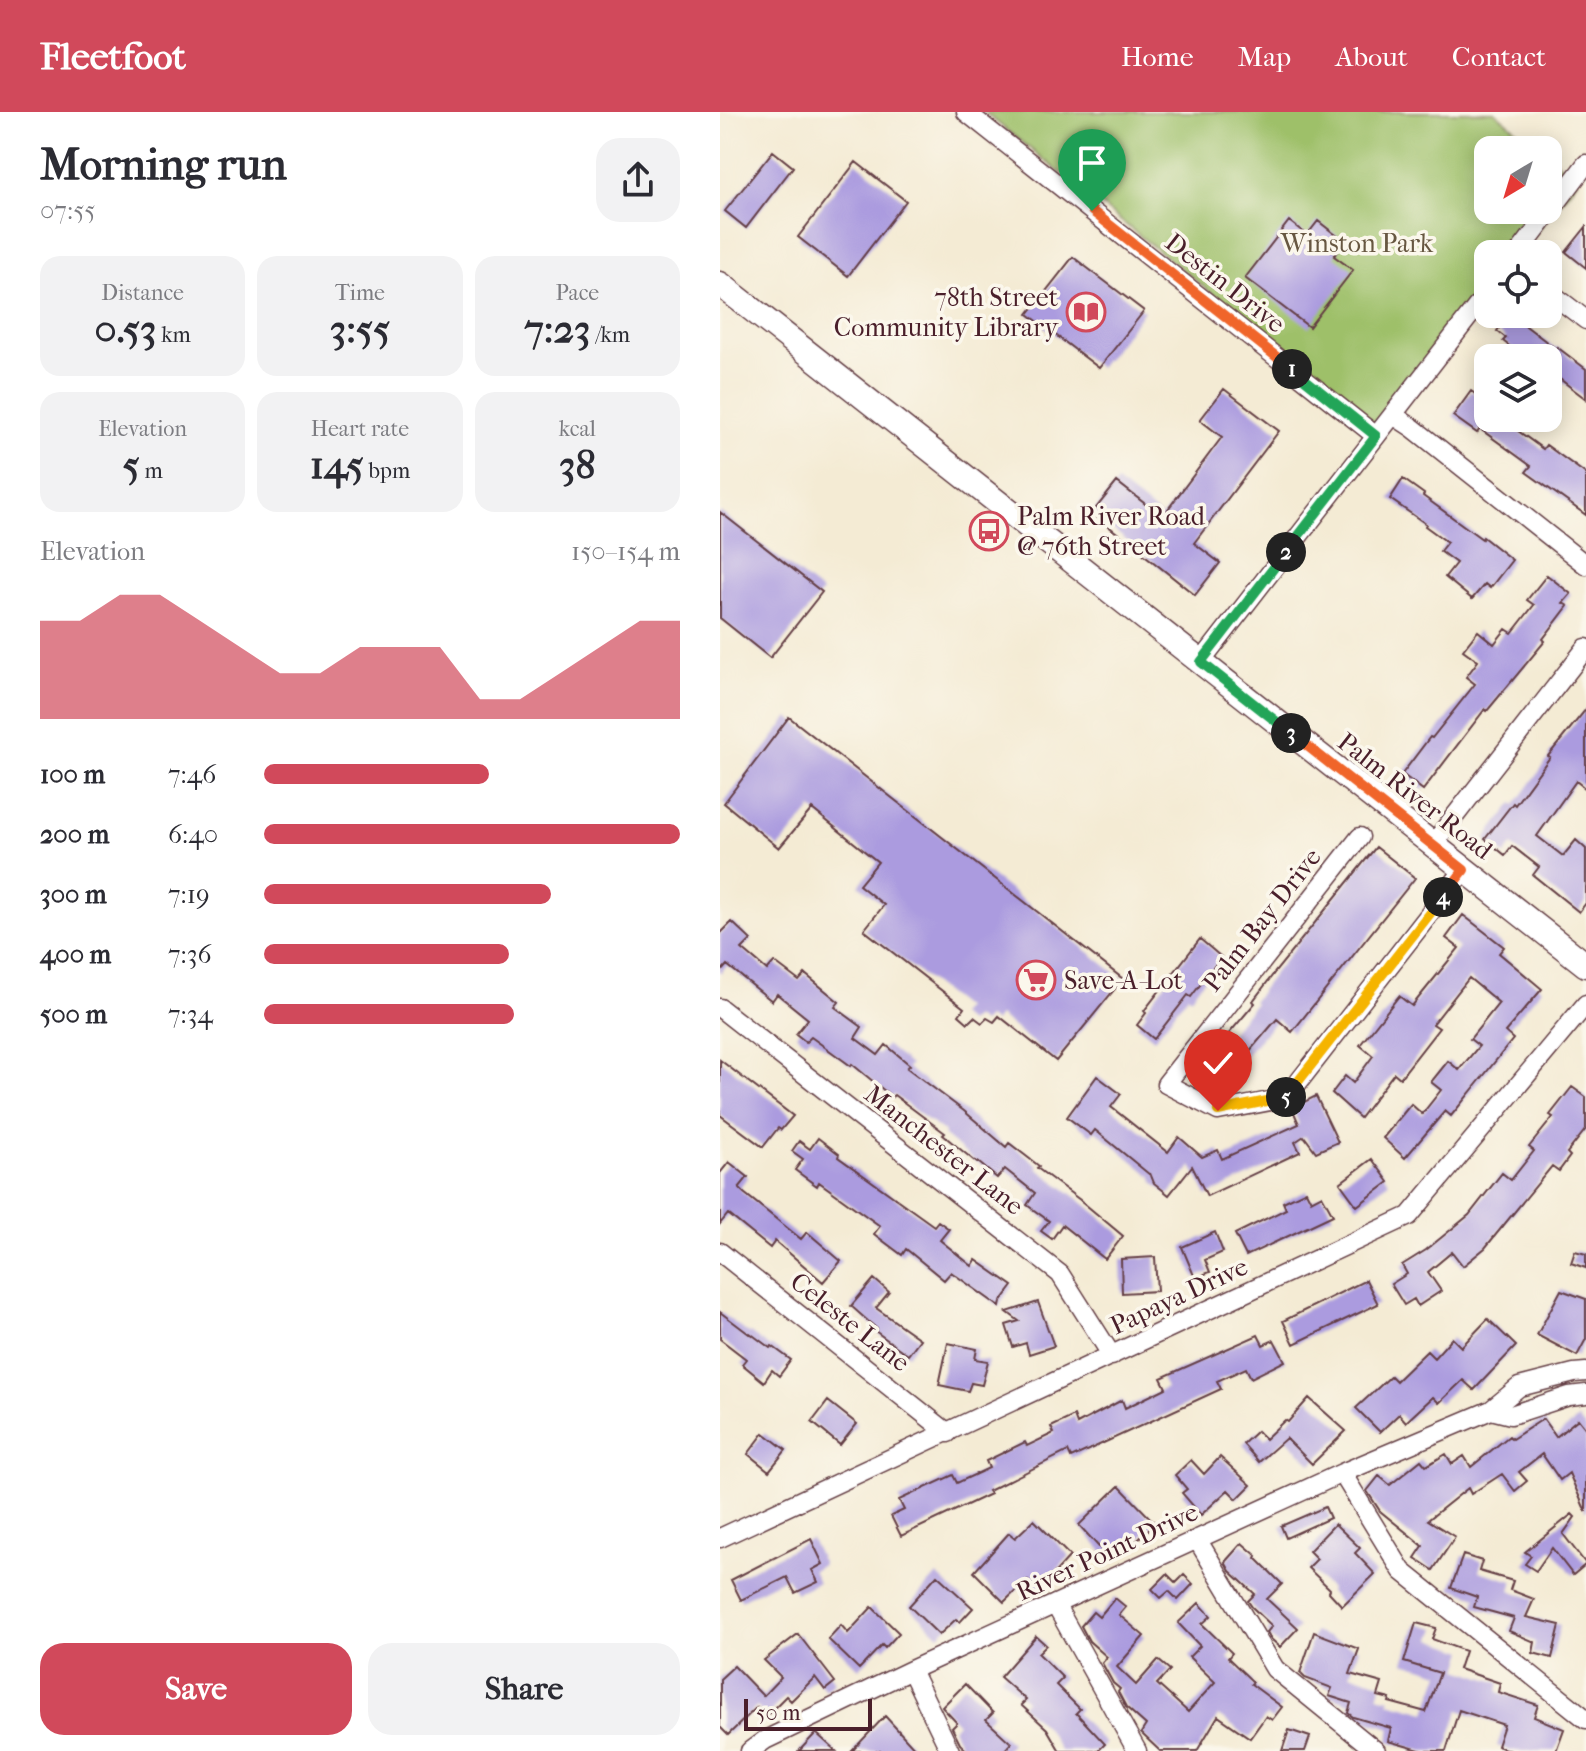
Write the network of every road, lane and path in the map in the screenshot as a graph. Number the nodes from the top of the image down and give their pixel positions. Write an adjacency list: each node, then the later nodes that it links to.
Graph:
1 (966, 112): 9 (street, Destin Drive)
2 (1586, 164): 3 (street)
3 (1529, 240)
4 (720, 284): 12 (street, Palm River Road)
5 (1562, 302): 7 (street)
6 (1474, 310): 8 (street)
7 (1586, 320)
8 (1393, 415): 9 (street); 10 (street)
9 (1376, 436): 12 (street)
10 (1586, 565)
11 (1586, 648): 14 (street)
12 (1201, 662): 14 (street, Palm River Road)
13 (1360, 837): 15 (street, Palm Bay Drive)
14 (1433, 844): 15 (street, Palm River Road)
15 (1464, 870): 16 (street, Palm River Road)
16 (1586, 965)
17 (1586, 1004): 20 (street, Papaya Drive)
18 (720, 1008): 20 (street, Manchester Lane)
19 (720, 1252): 24 (street, Celeste Lane)
20 (1112, 1356): 24 (street, Papaya Drive)
21 (1586, 1372): 23 (street, River Point Drive)
22 (1586, 1394): 23 (street, River Point Drive)
23 (1491, 1410): 25 (street, River Point Drive)
24 (948, 1433): 26 (street, Papaya Drive)
25 (1342, 1473): 27 (street, River Point Drive); 30 (street)
26 (724, 1530)
27 (1197, 1539): 28 (street, River Point Drive); 34 (street)
28 (1055, 1604): 29 (street, River Point Drive); 33 (street)
29 (911, 1670): 31 (street, River Point Drive); 32 (street)
30 (1586, 1719)
31 (762, 1747)
32 (950, 1751)
33 (1137, 1751)
34 (1376, 1751)

